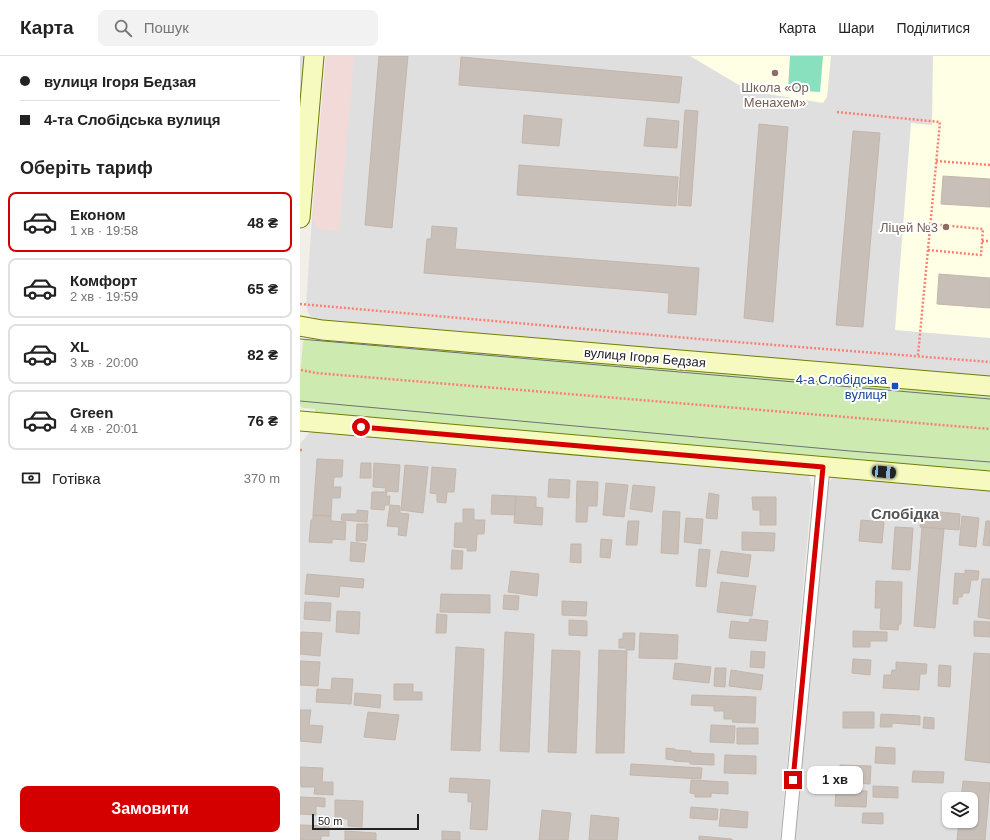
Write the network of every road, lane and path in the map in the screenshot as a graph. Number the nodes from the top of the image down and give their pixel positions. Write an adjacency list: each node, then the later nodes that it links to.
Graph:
1 (314, 56): 5 (street)
2 (837, 112): 3 (path)
3 (936, 161): 4 (path); 6 (path)
4 (990, 165)
5 (300, 218)
6 (930, 224): 7 (path); 9 (path)
7 (982, 240): 8 (path); 9 (path)
8 (990, 242)
9 (928, 250): 12 (path)
10 (300, 304): 12 (path)
11 (300, 326): 15 (street, вулиця Ігоря Бедзая)
12 (918, 356): 13 (path)
13 (990, 362)
14 (301, 370): 17 (path)
15 (990, 386)
16 (300, 421): 18 (street)
17 (990, 429)
18 (823, 467): 19 (street); 20 (street)
19 (990, 481)
20 (788, 840)

